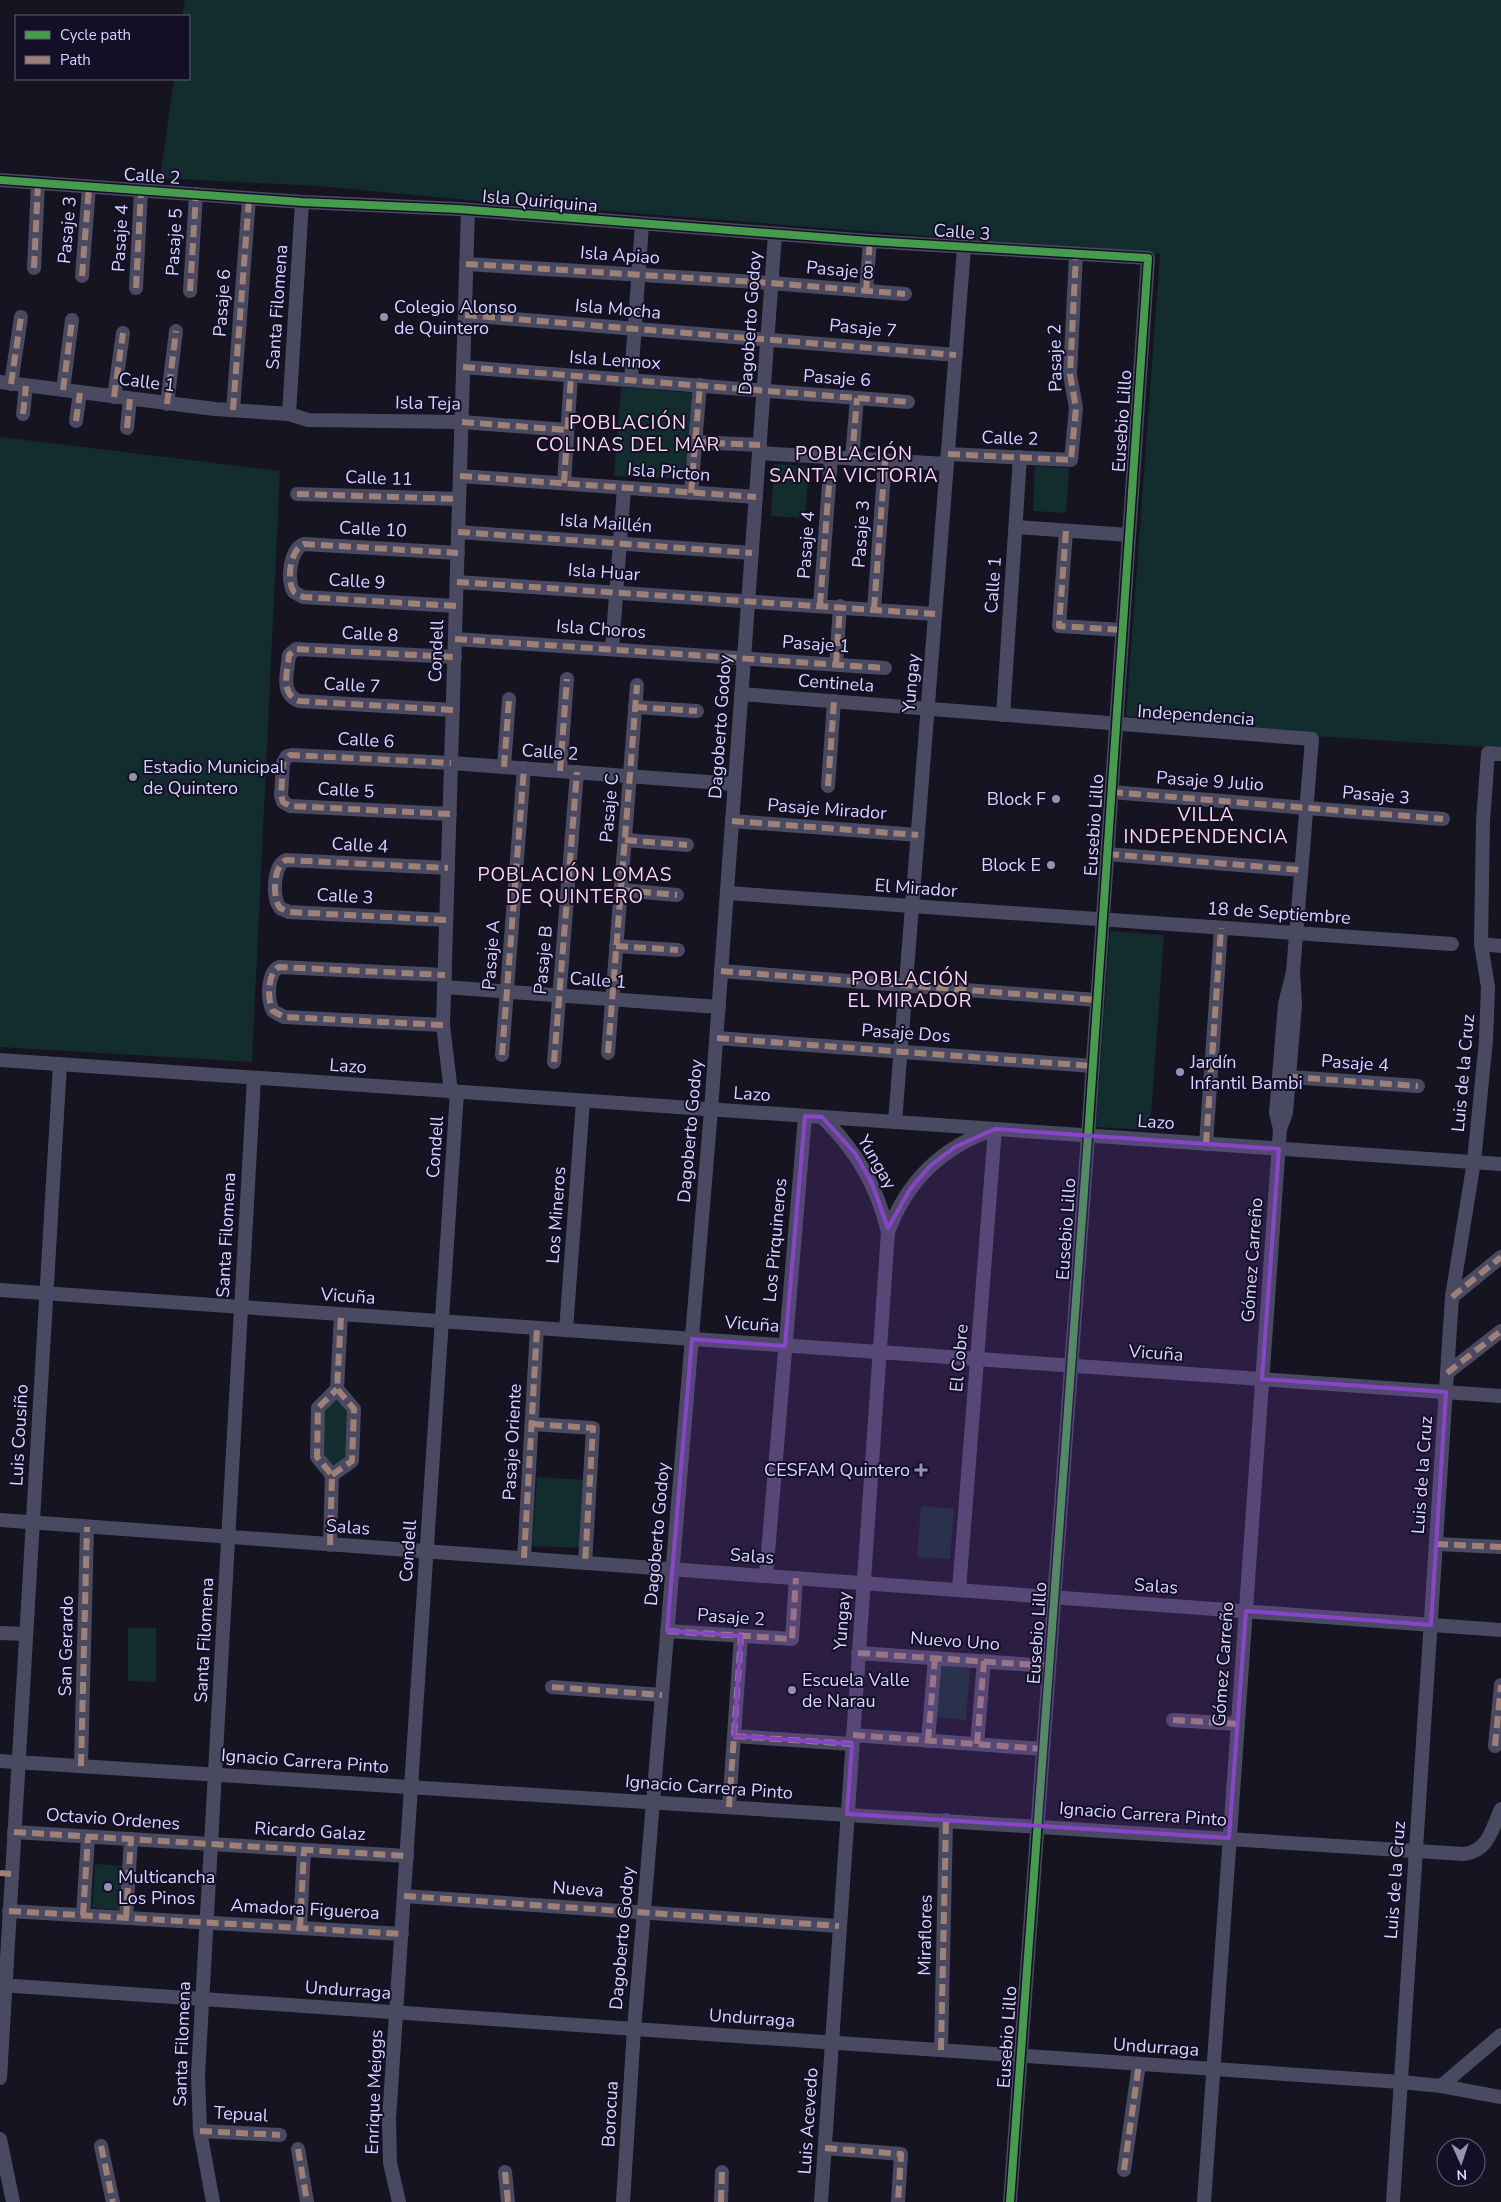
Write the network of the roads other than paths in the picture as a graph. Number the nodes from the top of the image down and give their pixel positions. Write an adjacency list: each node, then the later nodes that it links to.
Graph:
1 (0, 180): 2 (street, Calle 2)
2 (38, 183): 3 (street, Calle 2); 16 (street)
3 (89, 187): 4 (street, Calle 2); 17 (street, Pasaje 3)
4 (142, 190): 5 (street, Calle 2); 20 (street, Pasaje 4)
5 (196, 194): 6 (street, Calle 2); 21 (street, Pasaje 5)
6 (249, 198): 7 (street, Calle 2); 46 (street, Pasaje 6)
7 (302, 202): 8 (street, Isla Quiriquina); 48 (street, Santa Filomena)
8 (468, 210): 9 (street, Isla Quiriquina); 15 (street, Condell)
9 (642, 224): 10 (street, Isla Quiriquina); 18 (street)
10 (775, 234): 11 (street, Calle 3); 19 (street, Dagoberto Godoy)
11 (870, 241): 12 (street, Calle 3); 22 (street)
12 (964, 248): 13 (street, Calle 3); 31 (street, Yungay)
13 (1076, 254): 14 (street, Calle 3); 59 (street, Pasaje 2)
14 (1148, 258): 71 (street, Eusebio Lillo)
15 (466, 264): 18 (street, Isla Apiao); 24 (street, Condell)
16 (34, 268)
17 (82, 276)
18 (638, 276): 19 (street, Isla Apiao); 27 (street)
19 (771, 283): 22 (street, Pasaje 8); 30 (street, Dagoberto Godoy)
20 (136, 288)
21 (190, 291)
22 (866, 291): 23 (street, Pasaje 8)
23 (905, 294)
24 (465, 315): 27 (street, Isla Mocha); 32 (street, Condell)
25 (21, 317): 35 (street)
26 (72, 320): 38 (street)
27 (634, 329): 30 (street, Isla Mocha); 34 (street)
28 (176, 331): 45 (street)
29 (124, 333): 41 (street)
30 (767, 339): 31 (street, Pasaje 7); 39 (street, Dagoberto Godoy)
31 (956, 355): 58 (street, Yungay)
32 (463, 368): 33 (street, Isla Lennox); 50 (street, Condell)
33 (571, 376): 34 (street, Isla Lennox); 52 (street)
34 (631, 380): 37 (street, Isla Lennox)
35 (6, 383): 36 (street, Calle 1)
36 (26, 386): 38 (street, Calle 1); 47 (street)
37 (700, 386): 39 (street, Isla Lennox); 53 (street)
38 (63, 390): 40 (street, Calle 1)
39 (764, 391): 42 (street, Pasaje 6); 54 (street, Dagoberto Godoy)
40 (80, 392): 41 (street, Calle 1); 49 (street)
41 (114, 397): 43 (street, Calle 1)
42 (857, 398): 44 (street, Pasaje 6); 57 (street)
43 (130, 399): 45 (street, Calle 1); 51 (street)
44 (908, 402)
45 (167, 404): 46 (street, Calle 1)
46 (233, 410): 48 (street, Calle 1)
47 (23, 414)
48 (289, 414): 50 (street, Isla Teja)
49 (76, 421)
50 (462, 422): 52 (street, Isla Teja); 61 (street, Condell)
51 (127, 428)
52 (567, 430): 62 (street)
53 (695, 442): 54 (street, Calle 2); 64 (street)
54 (759, 449): 56 (street, Calle 2); 66 (street, Dagoberto Godoy)
55 (1020, 457): 58 (street, Calle 2); 59 (street, Calle 2); 68 (street, Calle 1)
56 (831, 458): 57 (street, Calle 2); 79 (street, Pasaje 4)
57 (852, 459): 60 (street, Calle 2)
58 (947, 459): 60 (street, Calle 2); 83 (street, Yungay)
59 (1071, 460)
60 (885, 461): 82 (street, Pasaje 3)
61 (460, 476): 62 (street, Isla Picton); 67 (street, Condell)
62 (564, 483): 63 (street, Isla Picton)
63 (624, 488): 64 (street, Isla Picton); 72 (street)
64 (692, 493): 66 (street, Isla Picton)
65 (297, 494): 67 (street, Calle 11)
66 (756, 497): 73 (street, Dagoberto Godoy)
67 (459, 499): 70 (street, Condell)
68 (1016, 527): 69 (street); 101 (street, Calle 1)
69 (1066, 530): 71 (street); 84 (street)
70 (458, 532): 72 (street, Isla Maillén); 74 (street, Condell)
71 (1129, 535): 84 (street, Eusebio Lillo)
72 (619, 543): 73 (street, Isla Maillén); 77 (street)
73 (752, 552): 78 (street, Dagoberto Godoy)
74 (458, 553): 75 (street, Calle 10); 76 (street, Condell)
75 (293, 557): 80 (street, Calle 9)
76 (457, 582): 77 (street, Isla Huar); 80 (street, Condell)
77 (616, 592): 78 (street, Isla Huar); 86 (street)
78 (748, 600): 79 (street); 88 (street, Dagoberto Godoy)
79 (820, 605): 81 (street)
80 (456, 606): 85 (street, Condell)
81 (840, 606): 82 (street); 90 (street)
82 (874, 609): 83 (street)
83 (935, 614): 98 (street, Yungay)
84 (1122, 630): 102 (street, Eusebio Lillo)
85 (455, 638): 86 (street, Isla Choros); 87 (street, Condell)
86 (612, 649): 88 (street, Isla Choros)
87 (455, 657): 89 (street, Calle 8); 99 (street, Condell)
88 (744, 657): 90 (street, Pasaje 1); 94 (street, Dagoberto Godoy)
89 (289, 658): 99 (street, Calle 7)
90 (836, 664): 91 (street, Pasaje 1)
91 (885, 668)
92 (567, 679): 109 (street)
93 (637, 685): 97 (street, Pasaje C)
94 (742, 694): 96 (street, Centinela); 112 (street, Dagoberto Godoy)
95 (509, 699): 107 (street)
96 (834, 701): 98 (street, Centinela); 113 (street)
97 (636, 707): 100 (street); 111 (street, Pasaje C)
98 (928, 708): 101 (street, Independencia); 119 (street, Yungay)
99 (453, 710): 106 (street, Condell)
100 (697, 711)
101 (1003, 715): 102 (street, Independencia)
102 (1116, 724): 103 (street, Independencia); 114 (street, Eusebio Lillo)
103 (1312, 739): 115 (street, Gómez Carreño)
104 (1494, 754): 135 (street, Luis de la Cruz)
105 (283, 763): 106 (street, Calle 6); 116 (street, Calle 5)
106 (452, 763): 107 (street, Calle 2); 116 (street, Condell)
107 (504, 767): 108 (street, Calle 2)
108 (524, 768): 109 (street, Calle 2); 143 (street, Pasaje A)
109 (560, 771): 110 (street, Calle 2)
110 (577, 772): 111 (street, Calle 2); 144 (street, Pasaje B)
111 (630, 776): 112 (street, Calle 2); 120 (street, Pasaje C)
112 (735, 784): 118 (street, Dagoberto Godoy)
113 (828, 786)
114 (1111, 792): 115 (street, Pasaje 9 Julio); 122 (street, Eusebio Lillo)
115 (1306, 807): 117 (street, Pasaje 3); 124 (street, Gómez Carreño)
116 (450, 814): 123 (street, Condell)
117 (1443, 819)
118 (732, 821): 119 (street, Pasaje Mirador); 127 (street, Dagoberto Godoy)
119 (918, 834): 129 (street, Yungay)
120 (625, 840): 121 (street); 126 (street, Pasaje C)
121 (687, 845)
122 (1107, 854): 124 (street); 131 (street, Eusebio Lillo)
123 (448, 868): 125 (street, Calle 4); 130 (street, Condell)
124 (1301, 870): 133 (street, Gómez Carreño)
125 (277, 871): 130 (street, Calle 3)
126 (621, 890): 128 (street); 136 (street, Pasaje C)
127 (727, 893): 129 (street, El Mirador); 139 (street, Dagoberto Godoy)
128 (677, 894)
129 (912, 906): 131 (street, El Mirador); 142 (street, Yungay)
130 (446, 920): 141 (street, Condell)
131 (1102, 920): 132 (street, 18 de Septiembre); 146 (street, Eusebio Lillo)
132 (1221, 928): 133 (street, 18 de Septiembre); 169 (street)
133 (1296, 934): 134 (street, 18 de Septiembre); 140 (street, Gómez Carreño)
134 (1452, 944)
135 (1481, 944): 137 (street); 171 (street, Luis de la Cruz)
136 (616, 946): 138 (street); 145 (street, Pasaje C)
137 (1501, 946)
138 (678, 950)
139 (722, 971): 142 (street); 147 (street, Dagoberto Godoy)
140 (1292, 972): 157 (street, Gómez Carreño); 167 (street, Gómez Carreño)
141 (444, 981): 143 (street, Calle 1); 148 (street, Condell); 148 (street)
142 (906, 985): 146 (street); 150 (street, Yungay)
143 (507, 992): 144 (street, Calle 1); 152 (street, Pasaje A)
144 (560, 996): 145 (street, Calle 1); 154 (street, Pasaje B)
145 (612, 999): 147 (street, Calle 1); 151 (street, Pasaje C)
146 (1097, 1000): 156 (street, Eusebio Lillo)
147 (719, 1007): 149 (street, Dagoberto Godoy)
148 (443, 1025): 160 (street, Condell)
149 (716, 1038): 150 (street, Pasaje Dos); 162 (street, Dagoberto Godoy)
150 (900, 1052): 156 (street, Pasaje Dos); 165 (street, Yungay)
151 (608, 1053)
152 (502, 1055)
153 (0, 1060): 155 (street, Lazo)
154 (554, 1062)
155 (60, 1064): 158 (street, Lazo); 176 (street, Luis Cousiño)
156 (1092, 1066): 168 (street, Eusebio Lillo)
157 (1290, 1077): 159 (street, Pasaje 4); 167 (street, Gómez Carreño)
158 (254, 1078): 160 (street, Lazo); 178 (street, Santa Filomena)
159 (1418, 1086)
160 (454, 1092): 161 (street, Lazo); 180 (street, Condell)
161 (583, 1102): 162 (street, Lazo); 182 (street, Los Mineros)
162 (711, 1110): 163 (street, Lazo); 184 (street, Dagoberto Godoy)
163 (805, 1116): 164 (street, Lazo); 185 (street, Los Pirquineros)
164 (822, 1118): 165 (street, Lazo); 173 (street, Yungay)
165 (895, 1122): 166 (street, Lazo)
166 (995, 1129): 168 (street, Lazo); 173 (street, Yungay); 187 (street, El Cobre)
167 (1280, 1129): 170 (street, Gómez Carreño)
168 (1088, 1136): 169 (street, Lazo); 188 (street, Eusebio Lillo)
169 (1206, 1144): 170 (street, Lazo)
170 (1279, 1149): 171 (street, Lazo); 190 (street, Gómez Carreño)
171 (1474, 1161): 172 (street, Lazo); 177 (street, Luis de la Cruz)
172 (1501, 1164)
173 (888, 1232): 186 (street, Yungay)
174 (1501, 1257): 177 (street)
175 (0, 1290): 176 (street, Vicuña)
176 (46, 1294): 178 (street, Vicuña); 197 (street, Luis Cousiño)
177 (1452, 1297): 189 (street, Luis de la Cruz)
178 (241, 1308): 179 (street, Vicuña); 199 (street, Santa Filomena)
179 (341, 1315): 180 (street, Vicuña); 191 (street)
180 (442, 1322): 181 (street, Vicuña); 203 (street, Condell)
181 (537, 1328): 182 (street, Vicuña); 194 (street, Pasaje Oriente)
182 (566, 1330): 184 (street, Vicuña)
183 (1501, 1331): 189 (street)
184 (692, 1339): 185 (street, Vicuña); 206 (street, Dagoberto Godoy)
185 (785, 1346): 186 (street, Vicuña); 207 (street, Los Pirquineros)
186 (880, 1352): 187 (street, Vicuña); 209 (street, Yungay)
187 (978, 1359): 188 (street, Vicuña); 210 (street, El Cobre)
188 (1071, 1366): 190 (street, Vicuña); 211 (street, Eusebio Lillo)
189 (1447, 1373): 192 (street, Luis de la Cruz)
190 (1262, 1379): 192 (street, Vicuña); 212 (street, Gómez Carreño)
191 (338, 1389): 195 (street); 195 (street)
192 (1446, 1392): 193 (street, Vicuña); 201 (street, Luis de la Cruz)
193 (1501, 1396)
194 (532, 1424): 204 (street, Pasaje Oriente); 205 (street)
195 (332, 1475): 200 (street)
196 (0, 1520): 197 (street, Salas)
197 (32, 1523): 198 (street, Salas); 217 (street, Luis Cousiño)
198 (87, 1527): 199 (street, Salas); 236 (street, San Gerardo)
199 (228, 1537): 200 (street, Salas); 237 (street, Santa Filomena)
200 (330, 1544): 203 (street, Salas)
201 (1436, 1544): 202 (street); 213 (street, Luis de la Cruz)
202 (1501, 1548)
203 (427, 1552): 204 (street, Salas); 238 (street, Condell)
204 (524, 1558): 205 (street, Salas)
205 (585, 1563): 206 (street, Salas)
206 (672, 1570): 207 (street, Salas); 215 (street, Dagoberto Godoy)
207 (766, 1576): 208 (street, Salas)
208 (796, 1578): 209 (street, Salas); 218 (street, Pasaje 2)
209 (863, 1583): 210 (street, Salas); 219 (street, Yungay)
210 (959, 1590): 211 (street, Salas)
211 (1054, 1597): 212 (street, Salas); 222 (street, Eusebio Lillo)
212 (1246, 1611): 213 (street, Salas); 227 (street, Gómez Carreño)
213 (1431, 1625): 214 (street, Salas); 251 (street, Luis de la Cruz)
214 (1501, 1630)
215 (667, 1631): 218 (street, Pasaje 2); 225 (street, Dagoberto Godoy)
216 (0, 1633): 217 (street)
217 (26, 1634): 235 (street, Luis Cousiño)
218 (741, 1636): 228 (street)
219 (858, 1653): 220 (street, Nuevo Uno); 229 (street, Yungay)
220 (935, 1658): 221 (street, Nuevo Uno); 230 (street)
221 (984, 1661): 222 (street, Nuevo Uno); 231 (street)
222 (1049, 1666): 233 (street, Eusebio Lillo)
223 (1501, 1685): 232 (street)
224 (552, 1687): 225 (street)
225 (662, 1695): 239 (street, Dagoberto Godoy)
226 (1173, 1720): 227 (street)
227 (1238, 1724): 247 (street, Gómez Carreño)
228 (734, 1736): 229 (street); 240 (street)
229 (852, 1740): 230 (street); 242 (street, Yungay)
230 (928, 1740): 231 (street)
231 (977, 1744): 233 (street)
232 (1495, 1746)
233 (1043, 1749): 244 (street, Eusebio Lillo)
234 (0, 1761): 235 (street, Ignacio Carrera Pinto)
235 (18, 1762): 236 (street, Ignacio Carrera Pinto); 245 (street, Luis Cousiño)
236 (81, 1766): 237 (street, Ignacio Carrera Pinto)
237 (215, 1775): 238 (street, Ignacio Carrera Pinto); 249 (street, Santa Filomena)
238 (411, 1787): 239 (street, Ignacio Carrera Pinto); 252 (street, Condell)
239 (653, 1802): 240 (street, Ignacio Carrera Pinto); 256 (street, Dagoberto Godoy)
240 (729, 1807): 242 (street, Ignacio Carrera Pinto)
241 (1501, 1809): 251 (street)
242 (847, 1814): 243 (street, Ignacio Carrera Pinto); 260 (street, Yungay)
243 (946, 1820): 244 (street, Ignacio Carrera Pinto); 269 (street, Miraflores)
244 (1038, 1826): 247 (street, Ignacio Carrera Pinto); 270 (street, Eusebio Lillo)
245 (14, 1832): 246 (street, Octavio Ordenes); 253 (street, Luis Cousiño)
246 (88, 1836): 248 (street, Octavio Ordenes); 257 (street)
247 (1229, 1838): 251 (street, Ignacio Carrera Pinto); 272 (street, Gómez Carreño)
248 (130, 1839): 249 (street, Octavio Ordenes); 258 (street)
249 (211, 1844): 250 (street, Ricardo Galaz); 259 (street, Santa Filomena)
250 (304, 1850): 252 (street, Ricardo Galaz); 261 (street)
251 (1416, 1850): 274 (street, Luis de la Cruz)
252 (407, 1856): 254 (street, Condell)
253 (6, 1873): 255 (street, Luis Cousiño)
254 (404, 1896): 256 (street, Nueva); 262 (street, Condell)
255 (9, 1910): 257 (street, Amadora Figueroa); 263 (street, Luis Cousiño)
256 (644, 1912): 260 (street, Nueva); 266 (street, Dagoberto Godoy)
257 (83, 1915): 258 (street, Amadora Figueroa)
258 (126, 1918): 259 (street, Amadora Figueroa)
259 (207, 1922): 261 (street, Amadora Figueroa); 264 (street, Santa Filomena)
260 (839, 1926): 268 (street, Yungay)
261 (300, 1928): 262 (street, Amadora Figueroa)
262 (402, 1934): 265 (street, Condell)
263 (2, 1985): 264 (street, Undurraga); 273 (street, Luis Cousiño)
264 (202, 1999): 265 (street, Undurraga); 277 (street, Santa Filomena)
265 (396, 2012): 266 (street, Undurraga); 290 (street, Enrique Meiggs)
266 (634, 2029): 268 (street, Undurraga); 292 (street, Borocua)
267 (1501, 2034): 275 (street)
268 (831, 2043): 269 (street, Undurraga); 281 (street, Luis Acevedo)
269 (941, 2050): 270 (street, Undurraga)
270 (1021, 2056): 271 (street, Undurraga); 296 (street, Eusebio Lillo)
271 (1140, 2064): 272 (street, Undurraga); 283 (street)
272 (1213, 2069): 274 (street, Undurraga); 297 (street, Gómez Carreño)
273 (0, 2078)
274 (1401, 2082): 275 (street, Undurraga); 298 (street, Luis de la Cruz)
275 (1442, 2086): 276 (street, Undurraga)
276 (1501, 2097)
277 (200, 2130): 278 (street, Tepual); 288 (street, Santa Filomena)
278 (280, 2135)
279 (0, 2139): 286 (street)
280 (101, 2146): 287 (street)
281 (825, 2148): 294 (street, Luis Acevedo); 295 (street)
282 (298, 2149): 289 (street)
283 (1124, 2170)
284 (505, 2172): 291 (street)
285 (722, 2172): 293 (street)
286 (13, 2202)
287 (113, 2202)
288 (213, 2202)
289 (306, 2202)
290 (399, 2202)
291 (508, 2202)
292 (623, 2202)
293 (721, 2202)
294 (821, 2202)
295 (898, 2202)
296 (1010, 2202)
297 (1204, 2202)
298 (1393, 2202)

